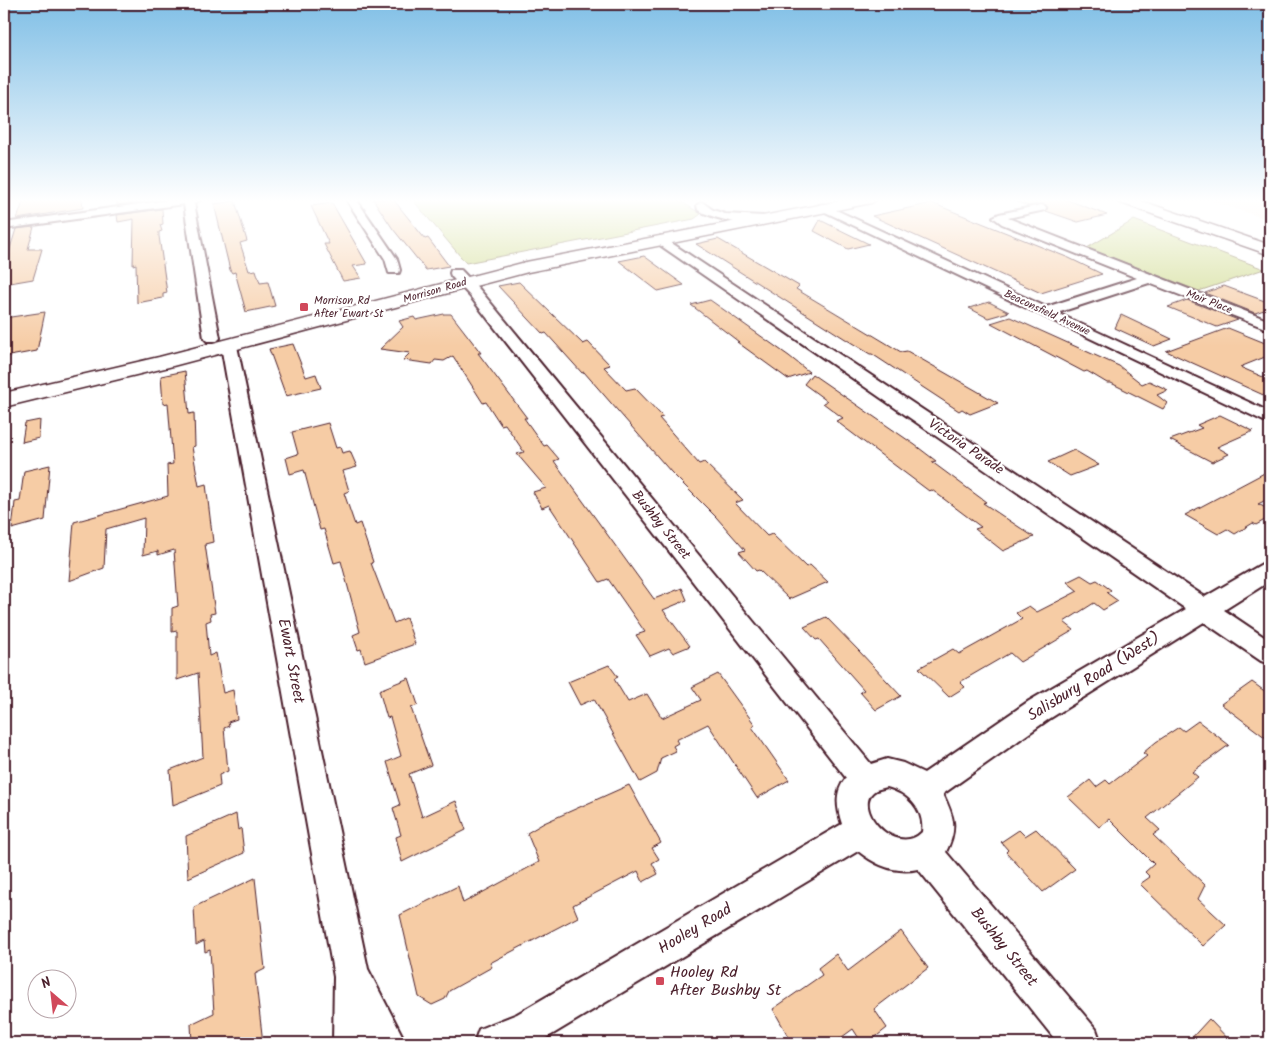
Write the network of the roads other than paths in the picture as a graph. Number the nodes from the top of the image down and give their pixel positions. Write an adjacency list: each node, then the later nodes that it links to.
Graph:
1 (201, 248): 13 (street, Ewart Street)
2 (384, 248): 8 (street)
3 (566, 248): 9 (main road, Morrison Road)
4 (622, 248): 9 (main road, Morrison Road)
5 (673, 248): 18 (street, Victoria Parade)
6 (912, 248): 11 (street, Beaconsfield Avenue)
7 (1072, 248): 10 (street, Moir Place)
8 (394, 270)
9 (461, 277): 13 (main road, Morrison Road); 20 (street, Bushby Street)
10 (1149, 278): 11 (street); 12 (street, Moir Place)
11 (1045, 312): 16 (street, Beaconsfield Avenue)
12 (1270, 326)
13 (220, 342): 14 (main road, Morrison Road); 15 (main road, Morrison Road); 24 (street, Ewart Street)
14 (4, 388)
15 (4, 400)
16 (1270, 419)
17 (1270, 570): 18 (street, Salisbury Road (West))
18 (1205, 609): 19 (street, Victoria Parade); 21 (street, Salisbury Road (West))
19 (1270, 654)
20 (865, 778): 21 (street); 22 (street)
21 (923, 791): 23 (street)
22 (861, 831): 23 (street); 25 (street, Hooley Road)
23 (924, 851): 29 (street, Bushby Street)
24 (352, 977): 26 (street, Ewart Street); 27 (street, Ewart Street)
25 (522, 1035): 28 (street, Hooley Road)
26 (352, 1043)
27 (387, 1043)
28 (493, 1043)
29 (1082, 1043)

